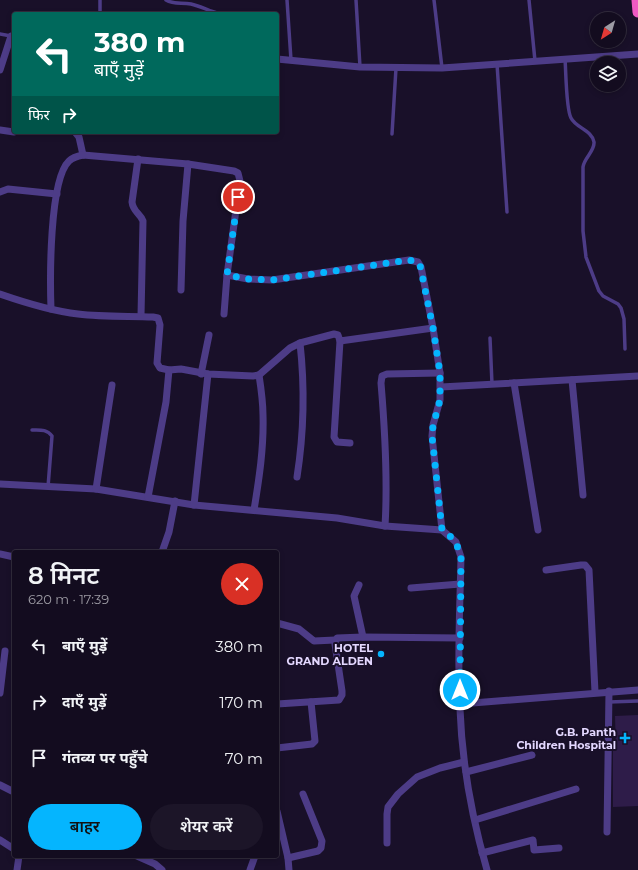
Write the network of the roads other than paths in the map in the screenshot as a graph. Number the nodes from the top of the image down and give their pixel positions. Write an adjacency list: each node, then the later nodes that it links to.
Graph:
1 (100, 0): 8 (lane)
2 (166, 0): 9 (lane)
3 (288, 0): 16 (lane)
4 (356, 0): 19 (lane)
5 (434, 0): 21 (lane)
6 (529, 0): 17 (lane)
7 (637, 0): 10 (highway)
8 (100, 12)
9 (212, 12)
10 (638, 12)
11 (0, 34): 12 (lane)
12 (12, 37): 22 (street)
13 (638, 54): 15 (street)
14 (279, 59): 16 (street)
15 (565, 59): 17 (street); 44 (lane)
16 (291, 60): 19 (street)
17 (535, 61): 18 (street)
18 (497, 64): 21 (street); 32 (lane)
19 (360, 67): 20 (street)
20 (396, 68): 21 (street); 26 (lane)
21 (442, 68)
22 (0, 70)
23 (0, 130): 24 (street)
24 (12, 132)
25 (77, 134): 27 (street)
26 (392, 134)
27 (83, 155): 28 (street); 31 (street)
28 (138, 159): 29 (street); 38 (street)
29 (188, 164): 33 (street); 34 (street)
30 (0, 192): 31 (street)
31 (57, 194): 36 (street)
32 (507, 212)
33 (227, 275): 37 (street); 39 (street)
34 (181, 290)
35 (0, 294): 36 (street)
36 (51, 309): 38 (street)
37 (224, 314)
38 (141, 316): 45 (street)
39 (433, 328): 42 (street); 46 (street)
40 (209, 335): 47 (street)
41 (490, 338): 52 (lane)
42 (340, 341): 43 (street); 56 (street)
43 (300, 343): 48 (street); 57 (street)
44 (625, 349)
45 (168, 370): 47 (street); 62 (street)
46 (440, 373): 54 (street); 66 (street)
47 (205, 374): 48 (street); 64 (street)
48 (260, 375): 65 (street)
49 (638, 376): 50 (street)
50 (572, 380): 51 (street); 61 (street)
51 (514, 383): 52 (street); 68 (street)
52 (492, 384): 54 (street)
53 (112, 385): 60 (street)
54 (441, 387): 67 (street)
55 (32, 430): 59 (lane)
56 (350, 443)
57 (297, 477)
58 (0, 484): 59 (street)
59 (48, 487): 60 (street)
60 (96, 488): 62 (street)
61 (583, 495)
62 (148, 497): 63 (street)
63 (175, 501): 64 (street); 69 (street)
64 (194, 505): 65 (street)
65 (254, 510): 66 (street)
66 (385, 526): 67 (street)
67 (442, 530): 73 (street)
68 (538, 530)
69 (163, 550)
70 (0, 554): 71 (street)
71 (12, 557)
72 (546, 570): 82 (street)
73 (460, 584): 75 (street); 78 (street)
74 (359, 585): 77 (street)
75 (411, 588)
76 (279, 624): 79 (street)
77 (363, 637): 78 (street); 79 (street)
78 (460, 638): 89 (street)
79 (335, 640): 86 (street)
80 (5, 651): 84 (street)
81 (638, 690): 83 (street)
82 (596, 692): 83 (street); 89 (street)
83 (608, 692): 87 (street)
84 (0, 693)
85 (638, 701): 87 (lane)
86 (311, 702): 88 (street); 90 (street)
87 (609, 702): 100 (street)
88 (279, 704)
89 (460, 704): 92 (street)
90 (279, 748)
91 (532, 755): 93 (street)
92 (464, 762): 93 (street); 102 (street)
93 (466, 772): 99 (street)
94 (0, 785): 96 (street)
95 (576, 789): 99 (street)
96 (12, 791)
97 (303, 794): 109 (street)
98 (279, 820): 109 (street)
99 (475, 820): 105 (street)
100 (607, 832)
101 (0, 840): 103 (street)
102 (387, 842)
103 (12, 848)
104 (559, 848): 105 (street)
105 (482, 853): 114 (street)
106 (19, 858): 110 (street)
107 (148, 858): 111 (street)
108 (255, 858): 112 (street)
109 (288, 858): 113 (street)
110 (18, 870)
111 (162, 870)
112 (250, 870)
113 (290, 870)
114 (487, 870)

